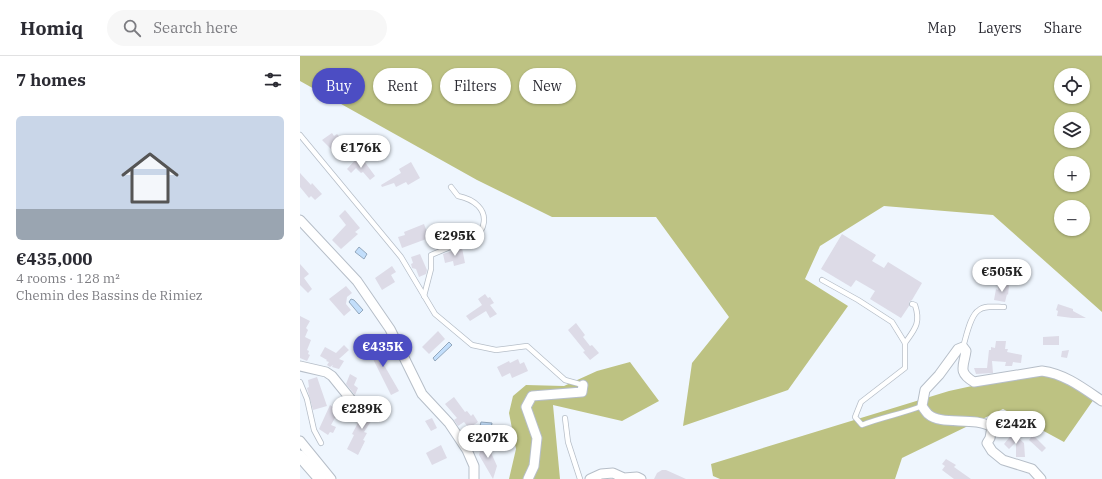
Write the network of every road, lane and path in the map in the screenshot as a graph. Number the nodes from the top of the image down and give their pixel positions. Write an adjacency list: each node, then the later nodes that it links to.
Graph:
1 (300, 134): 5 (lane)
2 (451, 187): 5 (lane)
3 (300, 220): 23 (street)
4 (822, 280): 8 (lane)
5 (424, 296): 12 (lane)
6 (912, 304): 8 (lane)
7 (1004, 307): 9 (lane)
8 (905, 343): 15 (lane)
9 (963, 347): 13 (street); 15 (street)
10 (300, 366): 14 (street)
11 (300, 382): 18 (lane)
12 (583, 385): 24 (street)
13 (1102, 400)
14 (353, 402)
15 (922, 406): 28 (street)
16 (565, 418): 25 (lane)
17 (300, 441): 22 (street)
18 (320, 443)
19 (300, 456): 21 (street)
20 (624, 478): 26 (street); 27 (street)
21 (319, 479)
22 (331, 479)
23 (474, 479)
24 (528, 479)
25 (580, 479)
26 (590, 479)
27 (641, 479)
28 (1041, 479)

